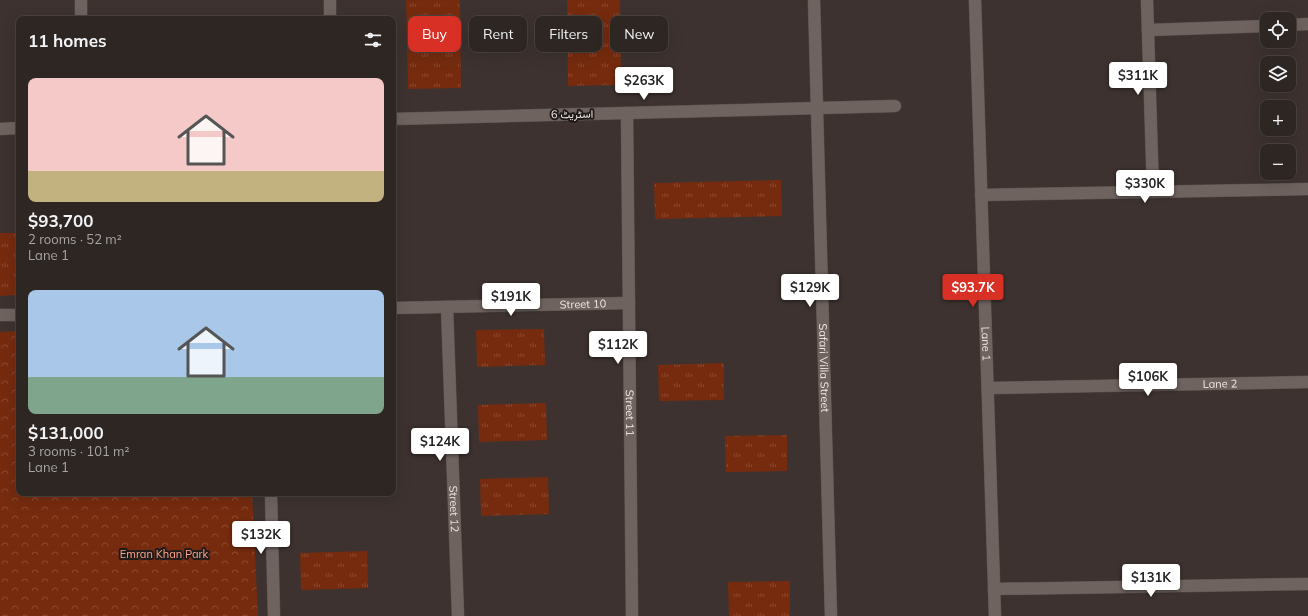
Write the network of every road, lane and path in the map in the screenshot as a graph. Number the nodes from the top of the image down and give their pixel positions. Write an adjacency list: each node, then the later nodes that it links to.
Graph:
1 (81, 0): 6 (street)
2 (330, 0): 7 (street)
3 (814, 0): 13 (street, Safari Villa Street)
4 (976, 0): 20 (street, Lane 1)
5 (1147, 0): 11 (street)
6 (81, 16)
7 (330, 16)
8 (1308, 24): 9 (street)
9 (1296, 25)
10 (1260, 26): 11 (street)
11 (1148, 30): 19 (street)
12 (895, 106): 13 (street, اسٹریٹ 6)
13 (817, 108): 14 (street, اسٹریٹ 6); 34 (street, Safari Villa Street)
14 (627, 113): 15 (street, اسٹریٹ 6); 21 (street, Street 11)
15 (396, 119)
16 (0, 128): 17 (street)
17 (16, 128)
18 (1308, 189): 19 (street)
19 (1153, 192): 20 (street)
20 (981, 195): 27 (street, Lane 1)
21 (629, 303): 22 (street, Street 10); 33 (street, Street 11)
22 (446, 307): 23 (street, Street 10); 32 (street, Street 12)
23 (396, 308)
24 (16, 314): 25 (street)
25 (0, 315)
26 (1308, 382): 27 (street, Lane 2)
27 (988, 388): 30 (street, Lane 1)
28 (271, 496): 31 (street)
29 (1308, 584): 30 (street)
30 (994, 589): 35 (street, Lane 1)
31 (274, 616)
32 (458, 616)
33 (632, 616)
34 (831, 616)
35 (995, 616)

